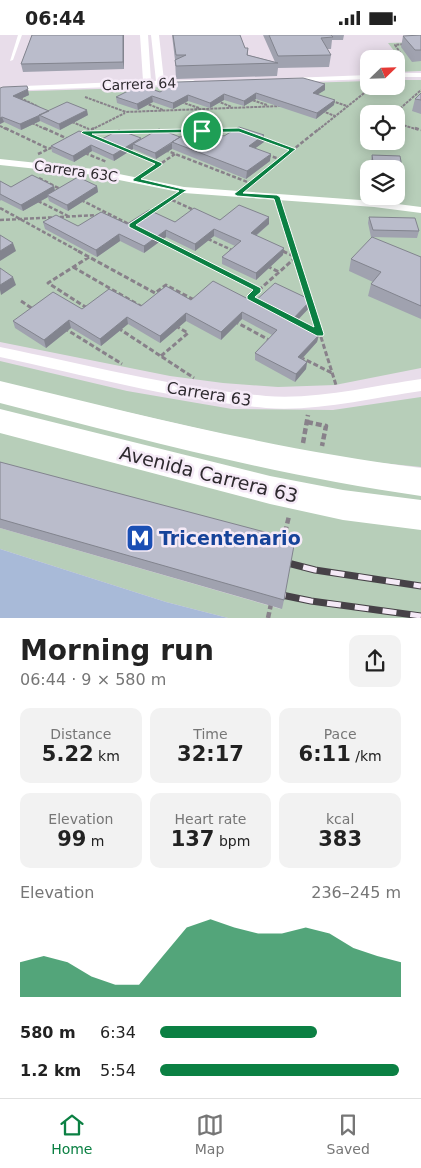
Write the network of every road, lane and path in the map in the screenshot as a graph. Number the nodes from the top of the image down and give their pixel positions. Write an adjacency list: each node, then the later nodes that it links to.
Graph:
1 (20, 35): 6 (lane)
2 (144, 35): 13 (street)
3 (155, 35): 12 (street)
4 (412, 44): 5 (path)
5 (398, 50)
6 (10, 60)
7 (405, 75): 8 (street)
8 (421, 75)
9 (360, 77): 10 (street)
10 (284, 80)
11 (203, 82): 12 (street, Carrera 64)
12 (160, 83): 13 (street, Carrera 64)
13 (147, 84): 14 (street, Carrera 64)
14 (56, 86): 15 (street, Carrera 64); 37 (path)
15 (0, 89)
16 (421, 90): 17 (path)
17 (417, 93): 19 (path); 26 (path)
18 (362, 95): 31 (path)
19 (421, 95)
20 (18, 97): 33 (path)
21 (245, 97): 29 (path)
22 (176, 100): 34 (path)
23 (141, 101): 35 (path)
24 (217, 101): 32 (path)
25 (330, 101): 31 (path)
26 (408, 101): 27 (path); 28 (path)
27 (414, 103)
28 (404, 105)
29 (270, 106): 30 (path); 32 (path)
30 (287, 106)
31 (348, 106): 38 (path)
32 (235, 108): 34 (path)
33 (45, 109)
34 (202, 109): 35 (path)
35 (166, 111): 37 (path)
36 (320, 111): 38 (path)
37 (126, 112): 43 (path)
38 (336, 116): 58 (path)
39 (26, 120): 57 (path)
40 (72, 121): 43 (path)
41 (405, 125): 44 (path)
42 (0, 126): 57 (path)
43 (90, 129): 49 (path)
44 (421, 129)
45 (239, 130): 47 (path)
46 (158, 131): 47 (path); 48 (path); 51 (path)
47 (202, 131): 50 (path)
48 (120, 132): 49 (path); 53 (path)
49 (83, 133): 52 (path); 55 (path)
50 (211, 134)
51 (167, 135)
52 (76, 136)
53 (129, 136)
54 (257, 137): 58 (path)
55 (109, 143)
56 (157, 146): 62 (path)
57 (50, 149): 65 (path)
58 (294, 149): 63 (path)
59 (126, 150): 66 (path)
60 (79, 151): 67 (path)
61 (263, 153): 63 (path)
62 (175, 154): 66 (path); 72 (path)
63 (281, 160): 69 (path)
64 (0, 162): 65 (street, Carrera 63C)
65 (19, 164): 71 (street, Carrera 63C)
66 (160, 164): 71 (path)
67 (114, 165)
68 (256, 169): 69 (path)
69 (265, 172): 72 (path)
70 (36, 177): 74 (path)
71 (135, 180): 73 (street, Carrera 63C)
72 (251, 183): 75 (path)
73 (184, 190): 75 (street, Carrera 63C); 78 (path)
74 (69, 193)
75 (237, 194): 77 (street, Carrera 63C)
76 (77, 197): 84 (path)
77 (277, 197): 81 (street, Carrera 63C); 96 (path)
78 (170, 199): 82 (path); 83 (path)
79 (36, 200): 85 (path)
80 (0, 208): 88 (path)
81 (421, 210)
82 (197, 211)
83 (150, 212): 86 (path); 87 (path)
84 (109, 214): 85 (path); 90 (path)
85 (68, 216): 88 (path)
86 (159, 216)
87 (144, 217)
88 (19, 219): 89 (path); 95 (path)
89 (0, 220)
90 (138, 221)
91 (202, 236): 94 (path)
92 (156, 238): 100 (path)
93 (278, 249): 96 (path)
94 (236, 252)
95 (88, 257): 98 (path); 102 (path)
96 (296, 257): 99 (path); 112 (path)
97 (262, 264): 99 (path)
98 (73, 267): 104 (path); 105 (path)
99 (279, 272): 100 (path)
100 (258, 290): 103 (path)
101 (21, 301): 106 (path)
102 (201, 303)
103 (267, 307)
104 (89, 309)
105 (147, 309)
106 (38, 312)
107 (227, 317): 113 (path)
108 (294, 321): 112 (path)
109 (171, 324): 116 (path)
110 (113, 325): 116 (path)
111 (63, 327): 118 (path)
112 (320, 334): 117 (path)
113 (280, 345)
114 (0, 352): 118 (street, Carrera 63)
115 (297, 355): 117 (path)
116 (161, 357): 121 (path)
117 (332, 373): 122 (path)
118 (156, 385): 121 (street, Carrera 63)
119 (421, 385): 122 (street, Carrera 63)
120 (0, 392): 124 (highway, Avenida Carrera 63)
121 (224, 397): 122 (street, Carrera 63)
122 (340, 397)
123 (0, 421): 127 (highway, Avenida Carrera 63)
124 (310, 459): 124 (path); 125 (highway, Avenida Carrera 63)
125 (421, 482)
126 (290, 509): 128 (path)
127 (421, 515)
128 (282, 548)
129 (272, 599): 130 (path)
130 (268, 618)

